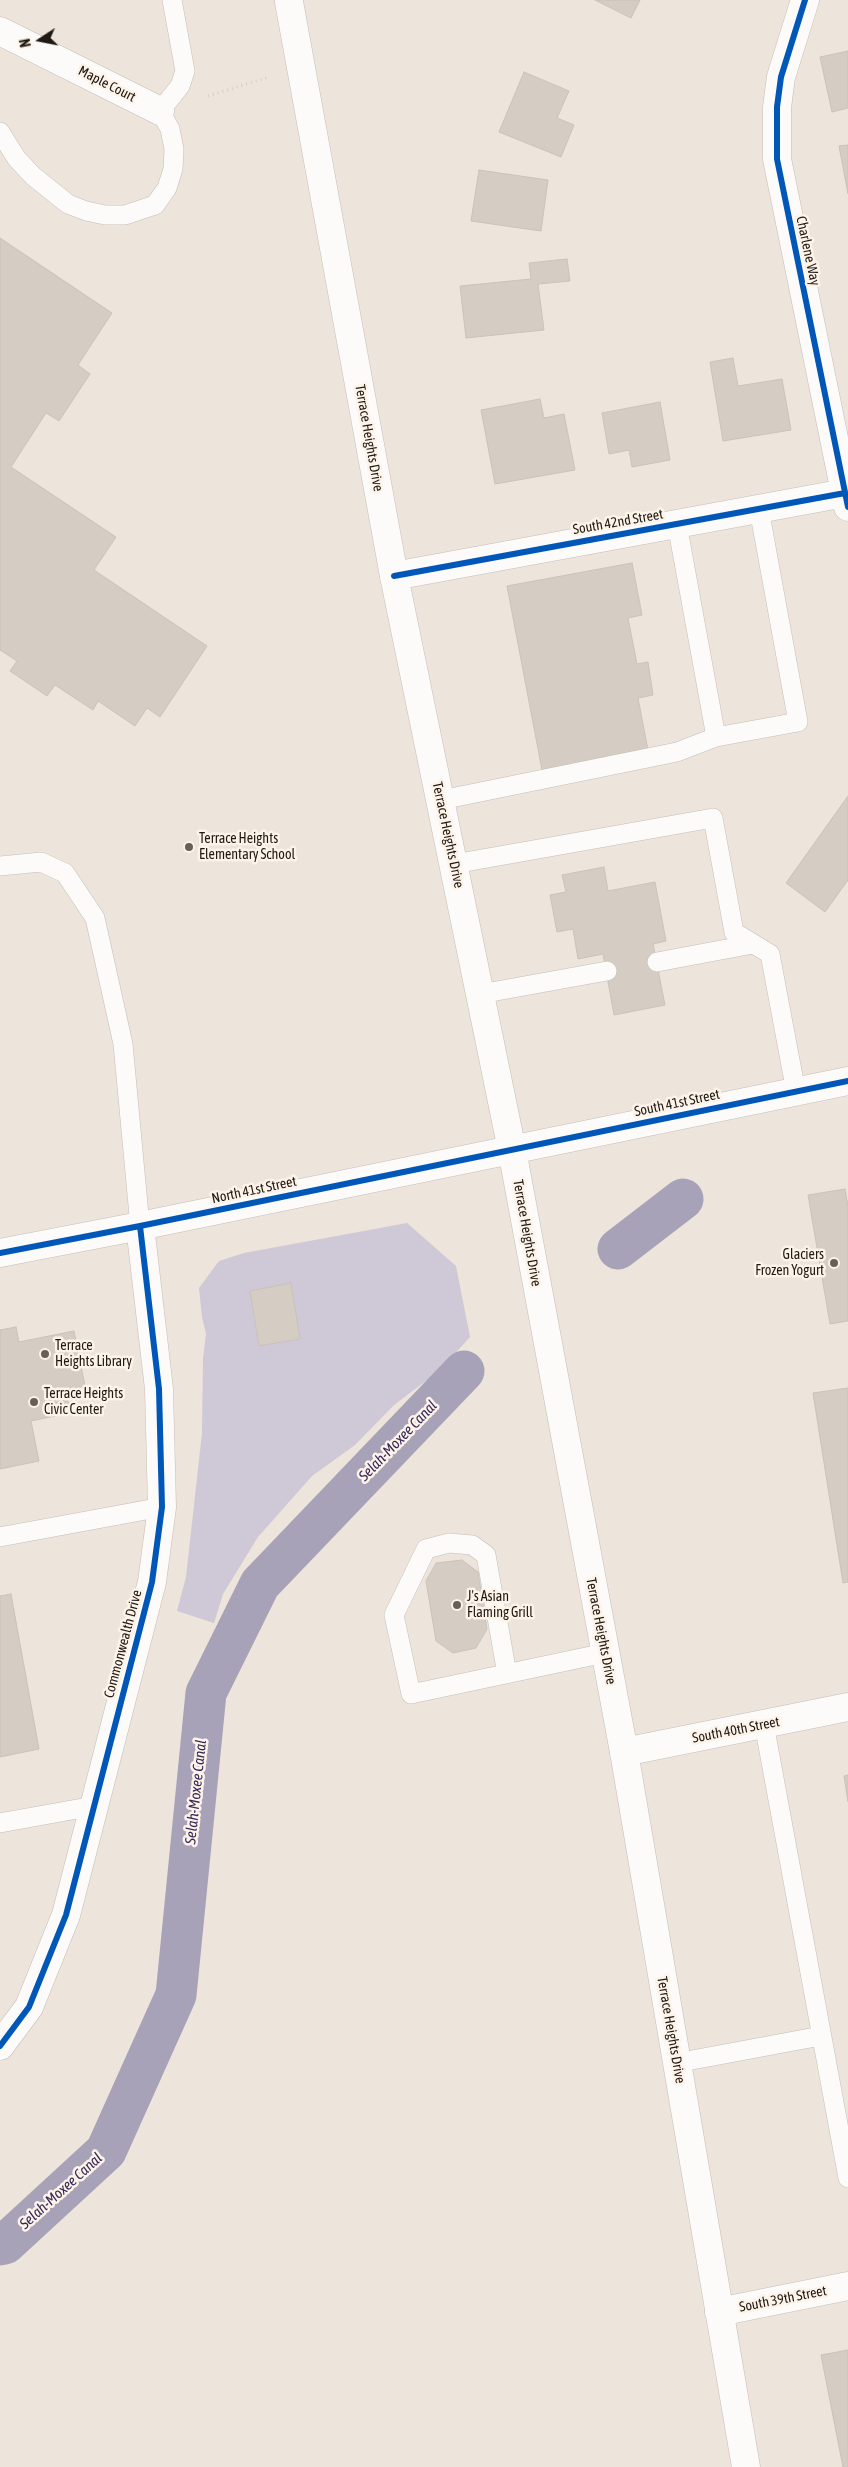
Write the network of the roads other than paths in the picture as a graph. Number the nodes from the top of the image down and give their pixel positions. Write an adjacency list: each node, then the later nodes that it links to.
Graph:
1 (172, 0): 5 (lane)
2 (805, 0): 7 (street, Charlene Way)
3 (289, 2): 10 (street, Terrace Heights Drive)
4 (0, 31): 5 (street, Maple Court)
5 (160, 111): 6 (lane)
6 (0, 132)
7 (847, 500): 8 (street, South 42nd Street)
8 (759, 509): 9 (street, South 42nd Street); 11 (lane)
9 (677, 524): 10 (street, South 42nd Street); 11 (lane)
10 (394, 576): 12 (street, Terrace Heights Drive)
11 (716, 737): 12 (lane)
12 (440, 800): 13 (street, Terrace Heights Drive)
13 (454, 864): 15 (lane); 18 (street, Terrace Heights Drive)
14 (0, 866): 22 (lane)
15 (753, 944): 16 (lane); 20 (lane)
16 (657, 962)
17 (607, 971): 18 (lane)
18 (480, 994): 21 (street, Terrace Heights Drive)
19 (848, 1082): 20 (street, South 41st Street)
20 (796, 1092): 21 (street, South 41st Street)
21 (512, 1150): 22 (street, North 41st Street); 26 (street, Terrace Heights Drive)
22 (140, 1226): 23 (street, North 41st Street); 24 (street, Commonwealth Drive)
23 (0, 1252)
24 (162, 1508): 25 (lane); 31 (street, Commonwealth Drive)
25 (0, 1537)
26 (605, 1653): 27 (lane); 30 (street, Terrace Heights Drive)
27 (507, 1674): 27 (lane)
28 (848, 1707): 29 (street, South 40th Street)
29 (764, 1724): 30 (street, South 40th Street); 33 (lane)
30 (624, 1752): 35 (street, Terrace Heights Drive)
31 (94, 1806): 32 (lane); 34 (street, Commonwealth Drive)
32 (0, 1823)
33 (822, 2036): 35 (lane); 36 (lane)
34 (0, 2046)
35 (676, 2062): 38 (street, Terrace Heights Drive)
36 (848, 2178)
37 (848, 2286): 38 (street, South 39th Street)
38 (719, 2312): 39 (street, Terrace Heights Drive)
39 (746, 2467)

